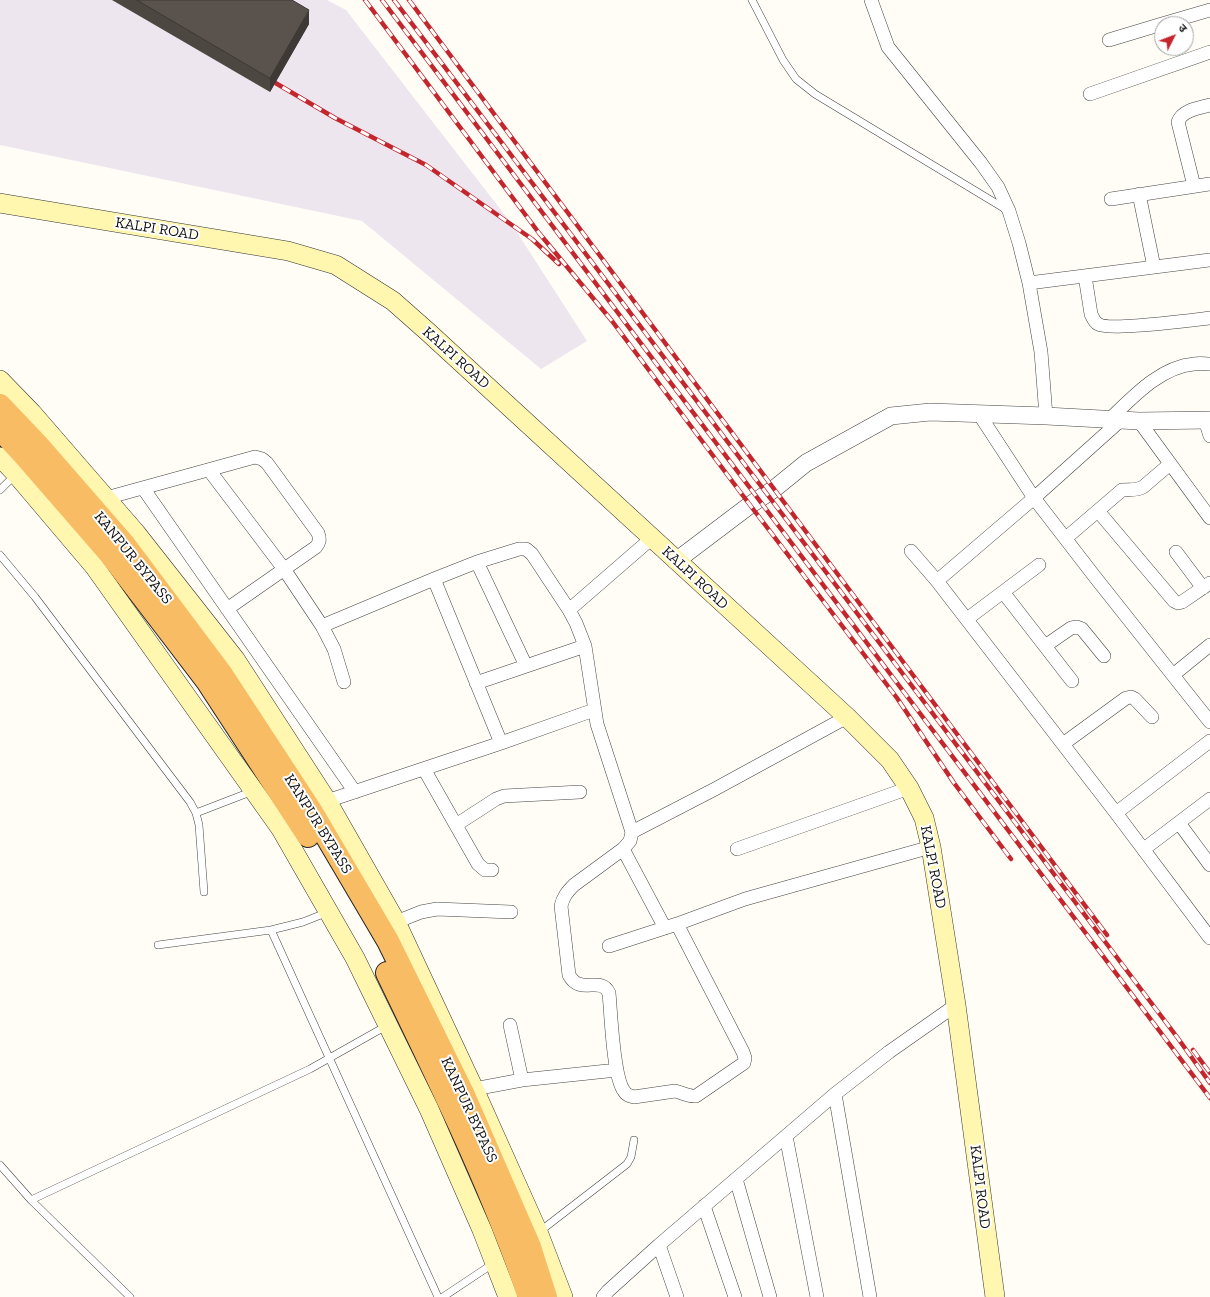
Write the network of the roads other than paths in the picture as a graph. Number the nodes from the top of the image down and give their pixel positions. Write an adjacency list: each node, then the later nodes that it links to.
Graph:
1 (752, 0): 15 (lane)
2 (871, 0): 15 (street)
3 (1210, 10): 4 (street)
4 (1189, 16)
5 (1154, 26): 6 (street)
6 (1109, 40)
7 (1210, 52): 8 (street)
8 (1090, 94)
9 (1210, 105): 11 (street)
10 (1210, 184): 11 (street)
11 (1194, 186): 12 (street)
12 (1139, 194): 13 (street); 17 (street)
13 (1111, 199)
14 (0, 203): 41 (main road, KALPI ROAD)
15 (1009, 211): 19 (street)
16 (1210, 260): 17 (street)
17 (1154, 268): 18 (street)
18 (1085, 276): 19 (street); 20 (street)
19 (1030, 283): 25 (street)
20 (1210, 318)
21 (1210, 364): 26 (street)
22 (0, 380): 37 (main road)
23 (0, 405): 117 (highway, KANPUR BYPASS)
24 (979, 414): 25 (street); 38 (street); 46 (street)
25 (1046, 416): 26 (street)
26 (1116, 420): 28 (street); 38 (street)
27 (1208, 420): 28 (street); 30 (street)
28 (1139, 421): 32 (street)
29 (0, 429): 117 (highway, KANPUR BYPASS)
30 (1210, 436)
31 (0, 457): 34 (main road)
32 (1170, 464): 39 (street); 40 (street)
33 (209, 470): 35 (street); 49 (street); 49 (street)
34 (16, 474): 36 (lane); 76 (main road)
35 (143, 488): 37 (street); 54 (street)
36 (0, 490)
37 (106, 498): 80 (main road)
38 (1034, 498): 42 (street); 51 (street)
39 (1098, 510): 42 (street); 52 (street)
40 (1210, 518)
41 (652, 538): 46 (main road, KALPI ROAD); 55 (street)
42 (1066, 538): 63 (street)
43 (911, 551): 51 (street)
44 (1176, 552): 52 (street)
45 (0, 555): 81 (lane)
46 (676, 561): 68 (main road, KALPI ROAD)
47 (477, 562): 50 (street); 55 (street); 62 (street)
48 (1039, 564): 53 (street)
49 (284, 570): 54 (street); 57 (street)
50 (434, 578): 57 (street); 66 (street)
51 (937, 581): 56 (street)
52 (1206, 585)
53 (1003, 592): 56 (street); 59 (street)
54 (227, 609): 77 (street)
55 (569, 610): 58 (street)
56 (967, 619): 73 (street)
57 (322, 626): 65 (street)
58 (585, 646): 62 (street); 67 (street)
59 (1045, 646): 61 (street); 64 (street)
60 (1209, 647): 63 (street)
61 (1104, 656)
62 (526, 666): 66 (street)
63 (1173, 675): 70 (street)
64 (1072, 681)
65 (344, 682)
66 (476, 683): 72 (street)
67 (594, 710): 72 (street); 85 (street)
68 (847, 717): 75 (main road, KALPI ROAD); 85 (street)
69 (1152, 717): 73 (street)
70 (1210, 722)
71 (1210, 741): 82 (street)
72 (501, 743): 74 (street)
73 (1063, 744): 82 (street)
74 (424, 769): 77 (street); 84 (street)
75 (909, 788): 86 (main road, KALPI ROAD); 88 (street)
76 (253, 791): 81 (lane); 93 (main road)
77 (355, 792): 80 (street)
78 (580, 792): 84 (street)
79 (1210, 799): 83 (street)
80 (327, 801): 95 (main road)
81 (196, 813): 92 (lane)
82 (1116, 813): 89 (street)
83 (1179, 823): 89 (street); 90 (street)
84 (456, 825): 91 (street)
85 (632, 832): 87 (street)
86 (931, 847): 96 (street); 101 (main road, KALPI ROAD)
87 (623, 849): 96 (street); 105 (street)
88 (737, 849)
89 (1144, 849): 98 (street)
90 (1210, 864)
91 (492, 870)
92 (204, 892)
93 (328, 912): 97 (lane); 102 (main road)
94 (511, 912): 95 (street)
95 (396, 922): 107 (main road)
96 (671, 926): 100 (street); 105 (street)
97 (271, 930): 99 (lane); 104 (lane)
98 (1210, 938)
99 (158, 945)
100 (609, 946)
101 (956, 1005): 108 (street); 130 (main road, KALPI ROAD)
102 (388, 1024): 104 (lane); 116 (main road)
103 (510, 1025): 106 (street)
104 (330, 1058): 113 (lane); 120 (lane)
105 (617, 1070): 106 (street)
106 (522, 1080): 107 (street)
107 (474, 1089): 117 (main road)
108 (835, 1094): 109 (street); 118 (street)
109 (786, 1136): 112 (street); 129 (street)
110 (634, 1140): 117 (lane)
111 (0, 1165): 113 (lane)
112 (736, 1179): 114 (street); 128 (street)
113 (32, 1200): 119 (lane)
114 (704, 1206): 115 (street); 127 (street)
115 (659, 1245): 125 (street); 126 (street)
116 (494, 1262): 117 (main road); 121 (lane)
117 (525, 1264): 122 (highway, KANPUR BYPASS); 123 (highway, KANPUR BYPASS); 124 (main road)
118 (867, 1296)
119 (130, 1297)
120 (438, 1297)
121 (443, 1297)
122 (529, 1297)
123 (546, 1297)
124 (563, 1297)
125 (604, 1297)
126 (677, 1297)
127 (735, 1297)
128 (770, 1297)
129 (817, 1297)
130 (995, 1297)

